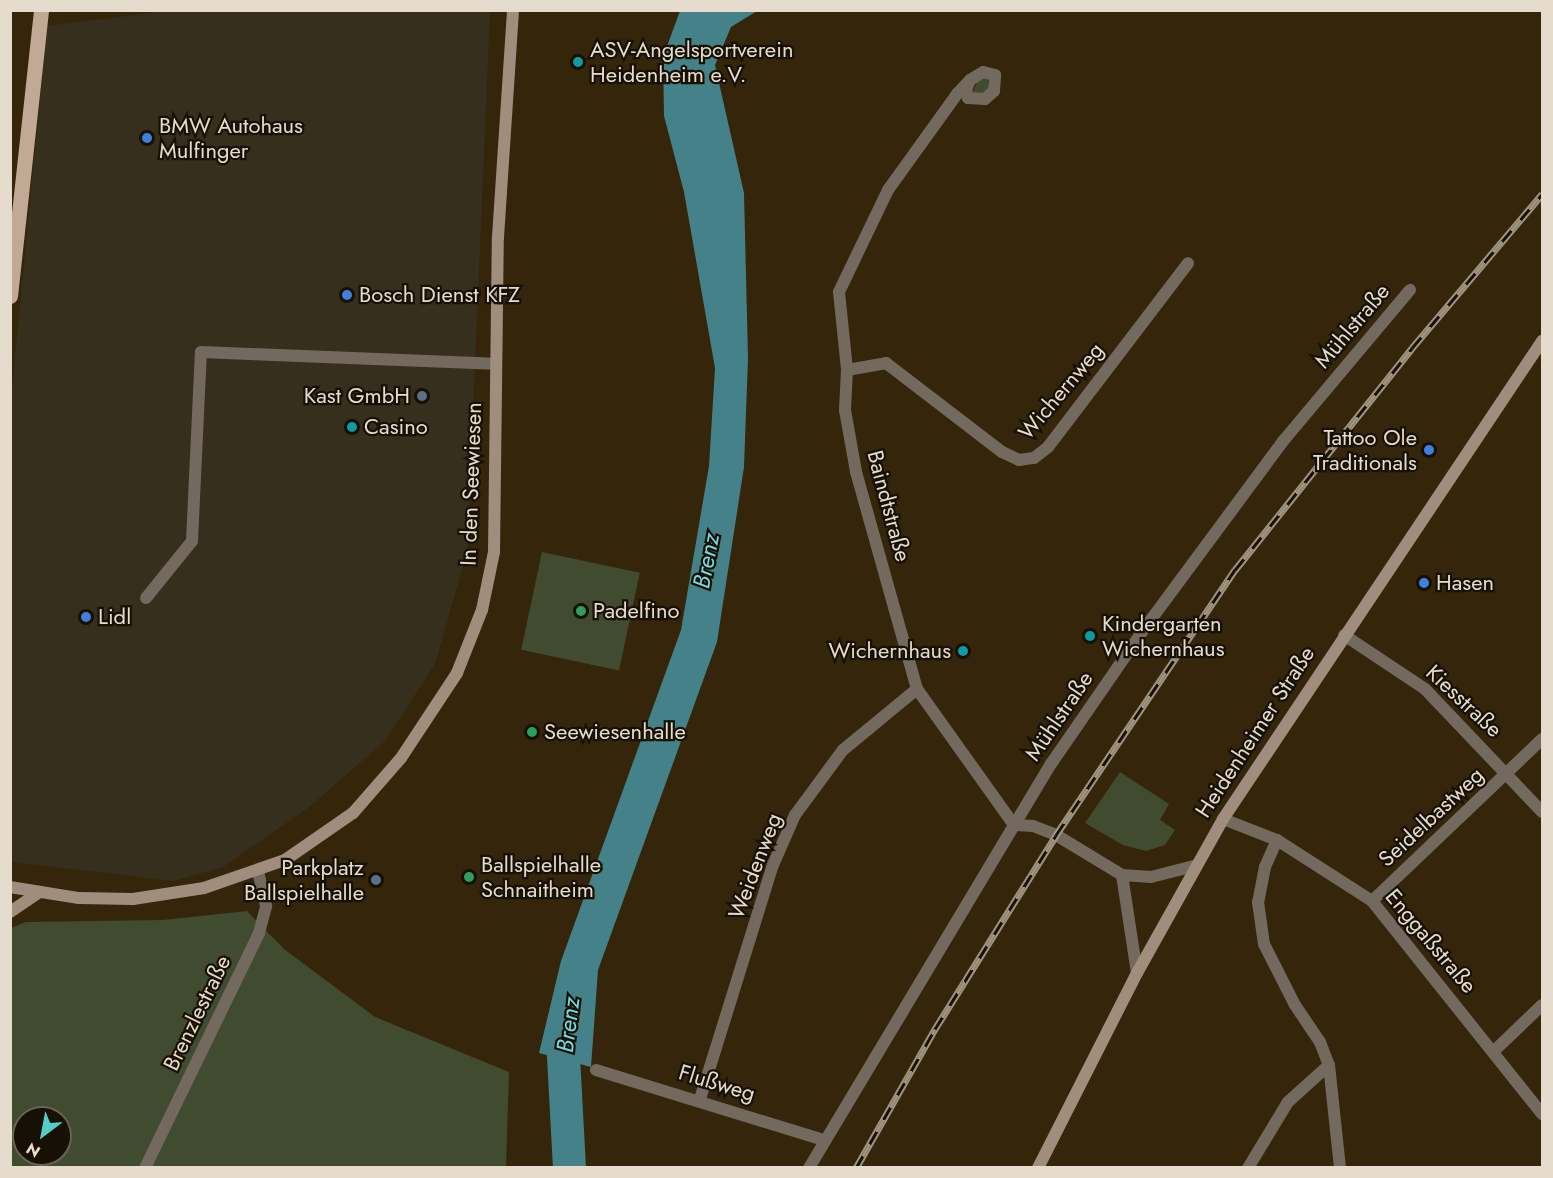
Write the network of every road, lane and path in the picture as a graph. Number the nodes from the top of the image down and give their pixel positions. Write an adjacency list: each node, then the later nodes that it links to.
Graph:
1 (41, 10): 6 (main road)
2 (513, 10): 8 (street, In den Seewiesen)
3 (970, 80): 9 (street, Baindtstraße)
4 (1188, 263): 9 (street, Wichernweg)
5 (1410, 290): 17 (street, Mühlstraße)
6 (10, 296)
7 (1542, 341): 11 (street, Heidenheimer Straße)
8 (495, 364): 10 (street); 20 (street, In den Seewiesen)
9 (847, 370): 12 (street, Baindtstraße)
10 (146, 598)
11 (1344, 635): 14 (street, Kiesstraße); 16 (street, Heidenheimer Straße)
12 (917, 689): 17 (street, Baindtstraße); 31 (street, Weidenweg)
13 (1542, 739): 14 (street, Seidelbastweg)
14 (1508, 774): 15 (street, Kiesstraße); 24 (street, Seidelbastweg)
15 (1542, 812)
16 (1223, 819): 18 (street, Enggaßstraße); 19 (street, Heidenheimer Straße)
17 (1014, 825): 21 (street); 33 (street, Mühlstraße)
18 (1278, 840): 24 (street, Enggaßstraße); 29 (street)
19 (1194, 866): 21 (street); 26 (street, Heidenheimer Straße)
20 (258, 872): 23 (street, In den Seewiesen); 34 (street, Brenzlestraße)
21 (1122, 875): 26 (street)
22 (10, 887): 23 (street, In den Seewiesen)
23 (40, 892): 25 (street)
24 (1372, 901): 28 (street, Enggaßstraße)
25 (10, 912)
26 (1137, 974): 36 (street, Heidenheimer Straße)
27 (1542, 1005): 28 (street)
28 (1494, 1051): 32 (street, Enggaßstraße)
29 (1329, 1065): 37 (street); 38 (street)
30 (596, 1070): 31 (street, Flußweg)
31 (700, 1099): 33 (street, Flußweg)
32 (1542, 1113)
33 (824, 1140): 35 (street, Mühlstraße)
34 (145, 1167)
35 (809, 1167)
36 (1038, 1167)
37 (1248, 1167)
38 (1340, 1167)

